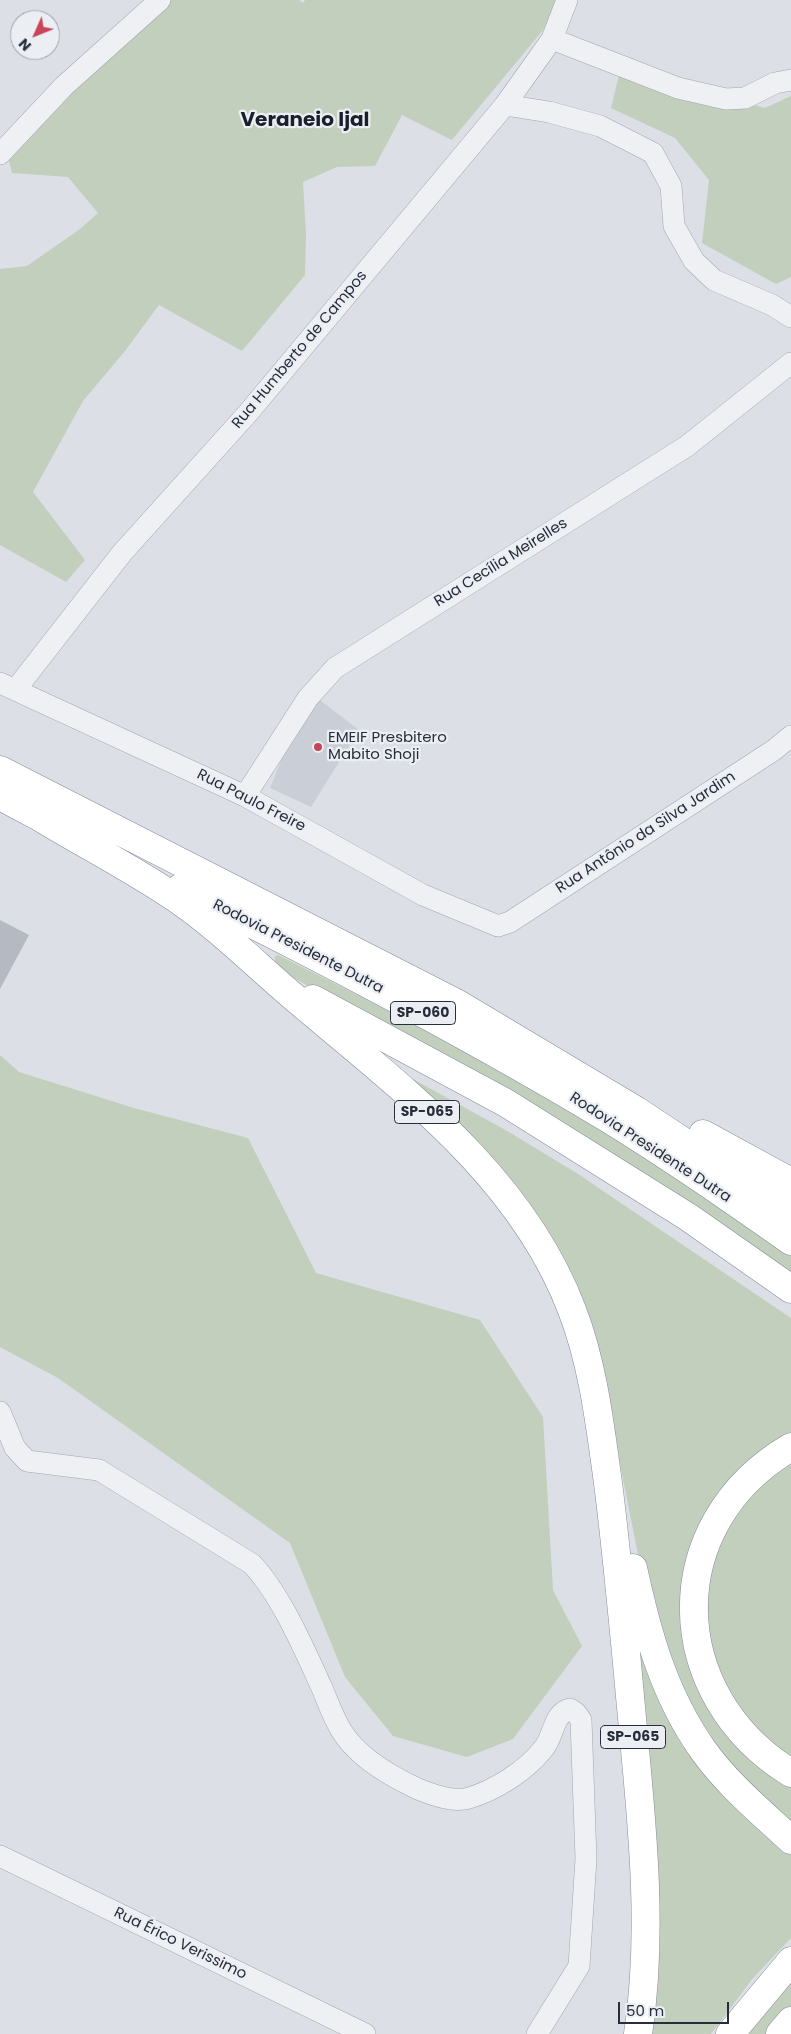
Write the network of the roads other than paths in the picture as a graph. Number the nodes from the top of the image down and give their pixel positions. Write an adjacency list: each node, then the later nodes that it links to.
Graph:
1 (160, 0): 6 (street)
2 (567, 0): 3 (street, Rua Humberto de Campos)
3 (552, 39): 4 (street); 5 (street, Rua Humberto de Campos)
4 (791, 80)
5 (505, 105): 7 (street); 9 (street, Rua Humberto de Campos)
6 (0, 154)
7 (791, 317)
8 (791, 362): 13 (street, Rua Cecília Meirelles)
9 (8, 686): 13 (street, Rua Paulo Freire)
10 (791, 736): 15 (street, Rua Antônio da Silva Jardim)
11 (0, 770): 17 (highway, Rodovia Presidente Dutra / SP-060)
12 (0, 796): 14 (highway, Rodovia Presidente Dutra / SP-060)
13 (245, 796): 15 (street, Rua Paulo Freire)
14 (38, 816): 16 (highway); 20 (highway, Rodovia Presidente Dutra / SP-060)
15 (498, 926)
16 (266, 973): 21 (highway); 23 (highway, SP-065)
17 (458, 1004): 18 (highway, SP-060); 19 (highway, Rodovia Presidente Dutra / SP-060)
18 (791, 1182)
19 (791, 1213)
20 (791, 1240)
21 (791, 1289)
22 (0, 1412): 31 (street)
23 (602, 1440): 26 (highway, SP-065); 32 (highway, SP-065)
24 (791, 1447): 25 (highway)
25 (791, 1773)
26 (791, 1840)
27 (1, 1858): 30 (street, Rua Érico Verissimo)
28 (791, 1961): 33 (highway)
29 (791, 2021): 34 (highway)
30 (361, 2034)
31 (537, 2034)
32 (638, 2034)
33 (730, 2034)
34 (780, 2034)

